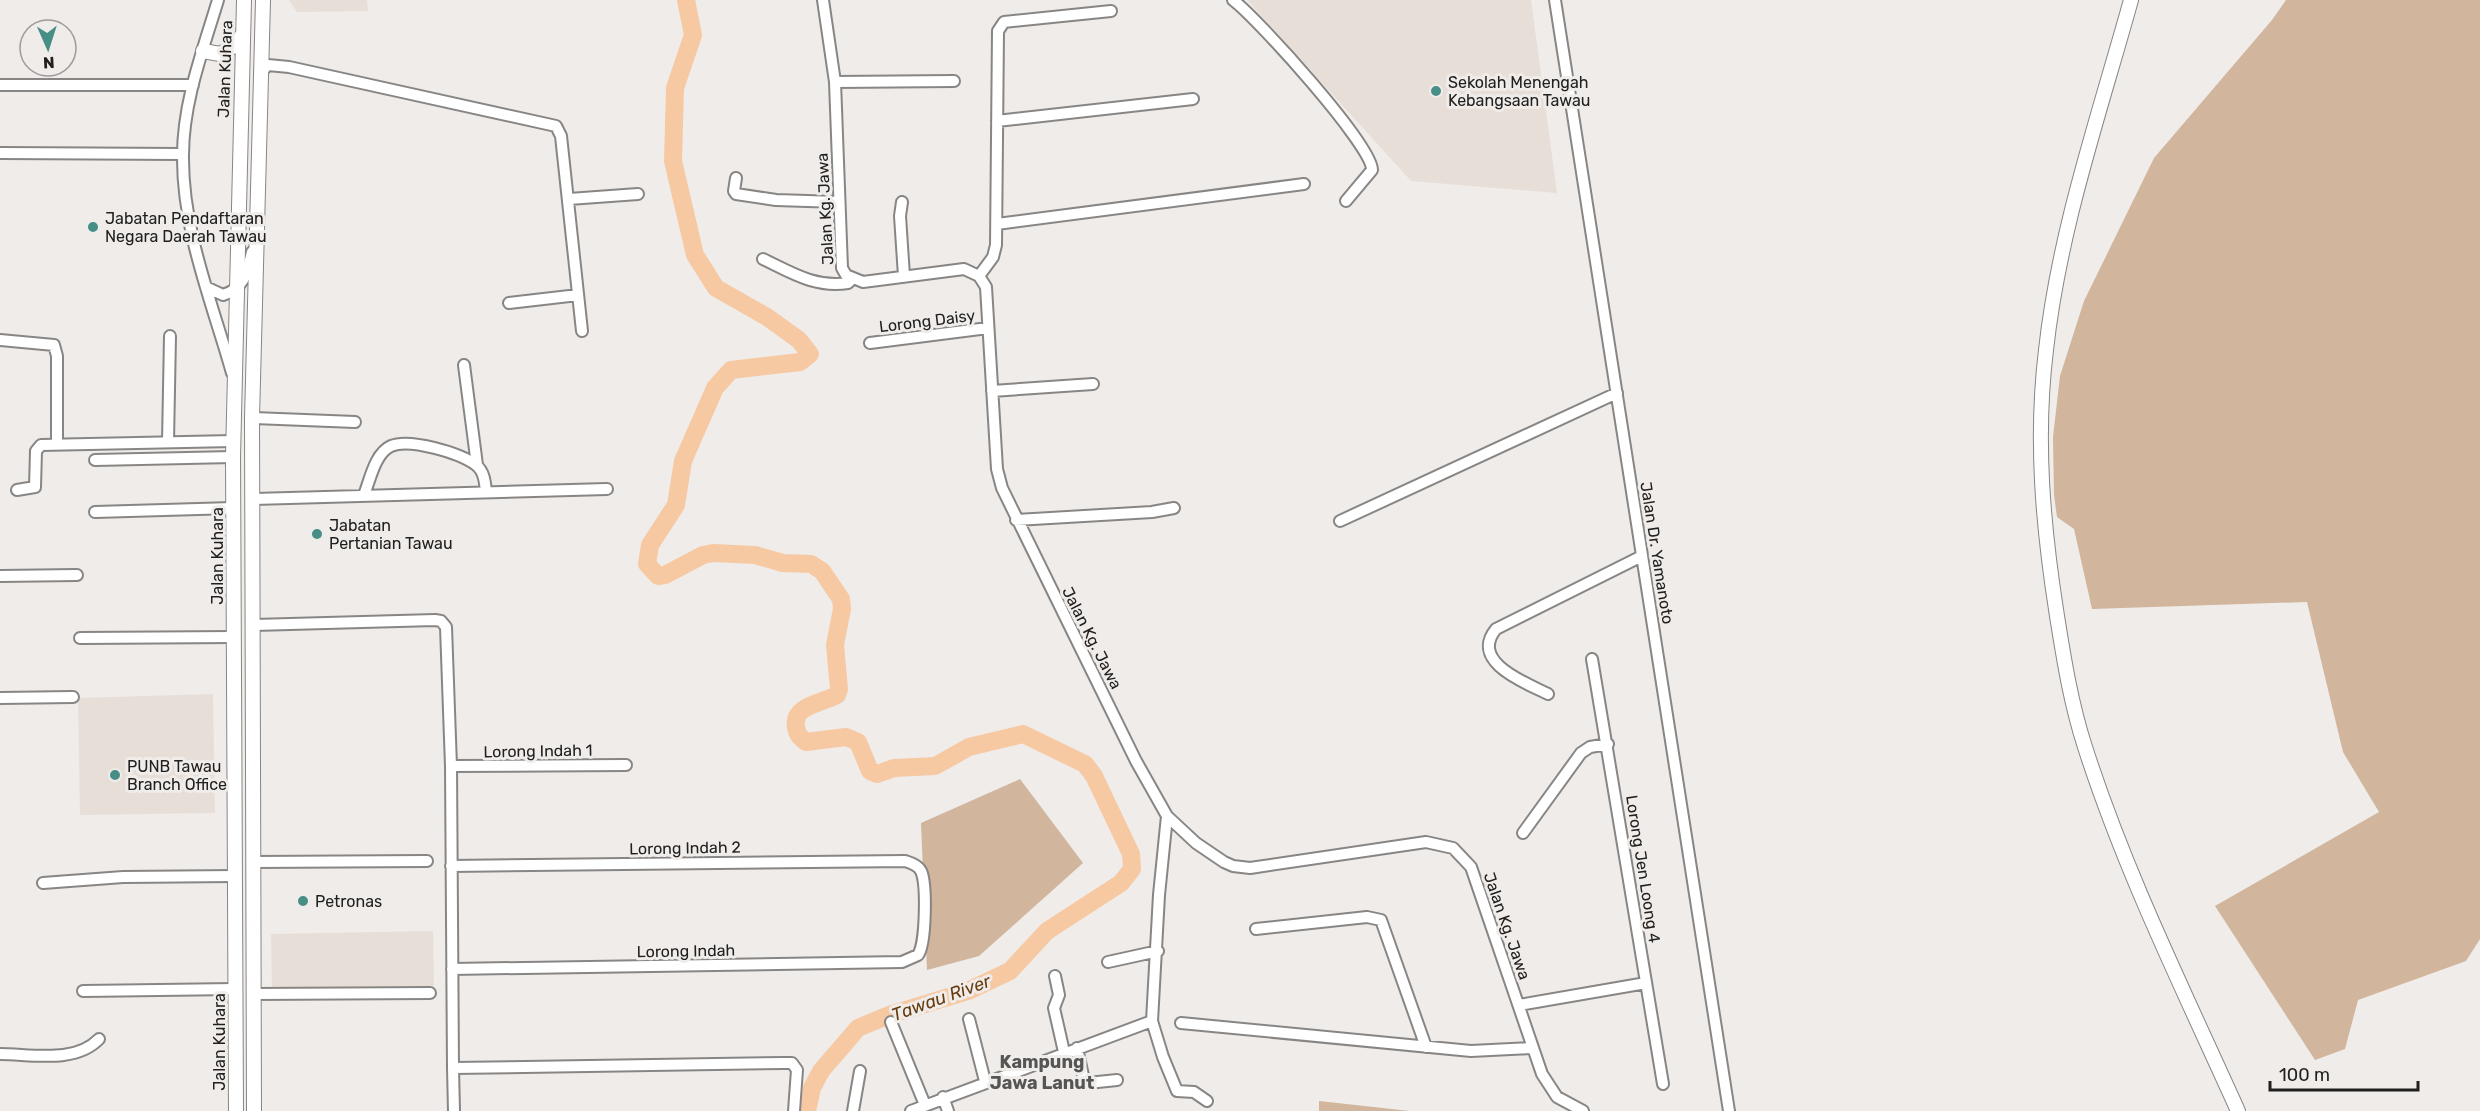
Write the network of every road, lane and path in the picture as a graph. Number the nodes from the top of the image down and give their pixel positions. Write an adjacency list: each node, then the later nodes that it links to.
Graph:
1 (218, 0): 10 (street)
2 (244, 0): 9 (main road, Jalan Kuhara)
3 (263, 0): 11 (main road)
4 (823, 0): 13 (street, Jalan Kg. Jawa)
5 (1233, 0): 24 (street)
6 (1555, 0): 46 (street, Jalan Dr. Yamanoto)
7 (2131, 0): 124 (main road)
8 (1111, 11): 17 (street)
9 (242, 35): 10 (main road); 34 (main road, Jalan Kuhara)
10 (203, 51): 15 (street)
11 (260, 73): 23 (street); 28 (main road)
12 (954, 81): 13 (street)
13 (835, 82): 25 (street, Jalan Kg. Jawa)
14 (0, 85): 15 (street)
15 (193, 85): 19 (street)
16 (1193, 99): 17 (street)
17 (997, 120): 27 (street)
18 (0, 153): 19 (street)
19 (182, 154): 33 (street)
20 (736, 178): 25 (street)
21 (1304, 184): 27 (street)
22 (638, 194): 23 (street)
23 (568, 199): 35 (street)
24 (1346, 201)
25 (838, 202): 32 (street, Jalan Kg. Jawa)
26 (902, 202): 30 (street)
27 (997, 224): 31 (street)
28 (255, 240): 34 (street); 47 (main road)
29 (763, 259): 32 (street)
30 (904, 276): 31 (street, Jalan Kg. Jawa); 32 (street, Jalan Kg. Jawa)
31 (979, 276): 37 (street, Jalan Kg. Jawa)
32 (852, 279)
33 (207, 288): 34 (street); 43 (street)
34 (235, 290): 43 (main road, Jalan Kuhara)
35 (578, 295): 36 (street); 38 (street)
36 (509, 303)
37 (988, 328): 41 (street, Lorong Daisy); 45 (street, Jalan Kg. Jawa)
38 (582, 331)
39 (170, 336): 50 (street)
40 (0, 340): 51 (street)
41 (870, 344)
42 (464, 365): 54 (street)
43 (234, 379): 49 (main road, Jalan Kuhara)
44 (1093, 384): 45 (street)
45 (992, 391): 63 (street, Jalan Kg. Jawa)
46 (1617, 393): 64 (street); 65 (street, Jalan Dr. Yamanoto)
47 (252, 418): 48 (street); 59 (main road)
48 (355, 422)
49 (233, 441): 50 (street); 52 (main road, Jalan Kuhara)
50 (168, 442): 51 (street)
51 (57, 445): 56 (street)
52 (233, 456): 53 (street); 60 (main road, Jalan Kuhara)
53 (95, 460)
54 (477, 465): 57 (street); 58 (street)
55 (607, 489): 57 (street)
56 (16, 490)
57 (486, 491): 58 (street)
58 (364, 495): 59 (street)
59 (252, 499): 68 (main road)
60 (233, 508): 62 (street); 69 (main road, Jalan Kuhara)
61 (1174, 508): 63 (street)
62 (95, 512)
63 (1016, 520): 78 (street, Jalan Kg. Jawa)
64 (1340, 521)
65 (1642, 556): 72 (street); 123 (street, Jalan Dr. Yamanoto)
66 (77, 575): 67 (street)
67 (0, 576)
68 (254, 625): 77 (street); 81 (main road)
69 (234, 637): 70 (street); 83 (main road, Jalan Kuhara)
70 (80, 638)
71 (1592, 659): 75 (street, Lorong Jen Loong 4)
72 (1548, 694)
73 (73, 697): 74 (street)
74 (0, 698)
75 (1608, 744): 79 (street); 91 (street, Lorong Jen Loong 4)
76 (626, 765): 77 (street, Lorong Indah 1)
77 (451, 766): 82 (street)
78 (1167, 816): 86 (street); 96 (street, Jalan Kg. Jawa)
79 (1523, 833)
80 (427, 861): 81 (street)
81 (253, 862): 95 (main road)
82 (452, 866): 87 (street, Lorong Indah 2); 89 (street)
83 (235, 876): 84 (street); 92 (main road, Jalan Kuhara)
84 (44, 883)
85 (1256, 929): 102 (street)
86 (1158, 951): 88 (street); 98 (street)
87 (918, 956): 89 (street, Lorong Indah)
88 (1108, 963)
89 (452, 969): 107 (street)
90 (1055, 976): 105 (street)
91 (1646, 983): 96 (street); 111 (street, Lorong Jen Loong 4)
92 (236, 989): 93 (street); 115 (main road, Jalan Kuhara)
93 (83, 992)
94 (430, 993): 95 (street)
95 (254, 994): 116 (main road)
96 (1519, 1005): 104 (street, Jalan Kg. Jawa)
97 (969, 1019): 110 (street)
98 (1152, 1020): 103 (street); 113 (street)
99 (891, 1022): 114 (street)
100 (1181, 1023): 102 (street)
101 (99, 1039): 106 (street)
102 (1426, 1047): 104 (street)
103 (1077, 1048): 105 (street); 109 (street)
104 (1531, 1048): 122 (street, Jalan Kg. Jawa)
105 (1064, 1052): 110 (street)
106 (0, 1054)
107 (453, 1068): 117 (street); 118 (street)
108 (860, 1071): 119 (street)
109 (1117, 1080)
110 (985, 1081): 112 (street)
111 (1663, 1084)
112 (943, 1097): 114 (street); 121 (street)
113 (1207, 1101)
114 (925, 1105): 120 (street)
115 (236, 1111)
116 (254, 1111)
117 (454, 1111)
118 (794, 1111)
119 (853, 1111)
120 (911, 1111)
121 (948, 1111)
122 (1584, 1111)
123 (1729, 1111)
124 (2238, 1111)

